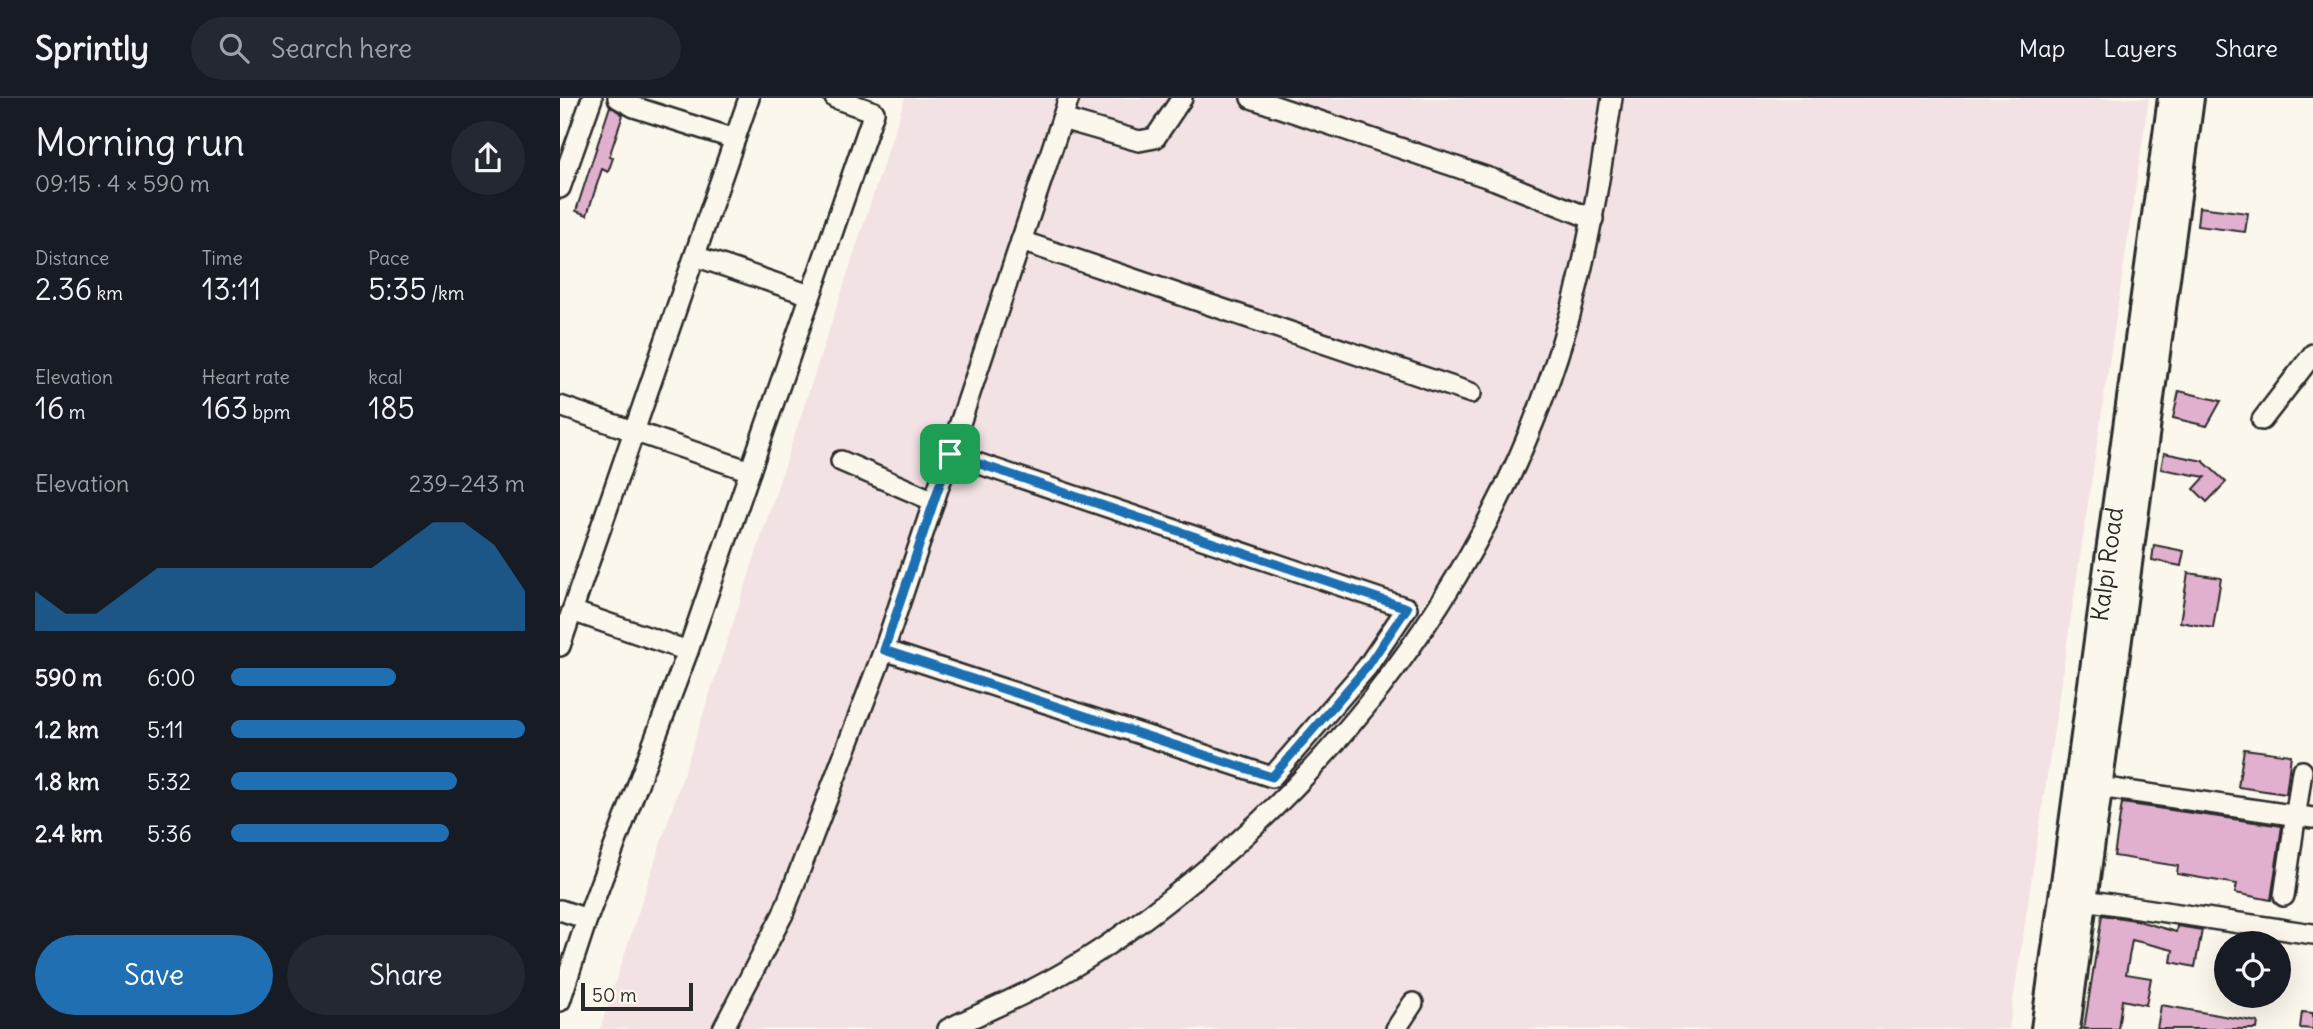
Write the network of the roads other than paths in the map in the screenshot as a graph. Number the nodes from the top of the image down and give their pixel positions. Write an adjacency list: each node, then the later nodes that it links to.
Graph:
1 (592, 98): 13 (street)
2 (618, 98): 12 (street)
3 (749, 98): 12 (street)
4 (835, 98): 17 (street)
5 (1069, 98): 11 (street)
6 (1182, 98): 11 (street)
7 (1251, 98): 14 (street)
8 (1612, 98): 14 (street)
9 (2171, 98): 44 (main road, Kalpi Road)
10 (2190, 98): 32 (main road, Kalpi Road)
11 (1062, 119): 15 (street)
12 (735, 139): 16 (street)
13 (560, 188)
14 (1593, 219): 42 (street)
15 (1021, 241): 19 (street); 23 (street)
16 (695, 256): 17 (street); 22 (street)
17 (810, 295): 25 (street)
18 (2313, 354): 21 (street)
19 (1471, 393)
20 (560, 406): 22 (street)
21 (2262, 420)
22 (635, 431): 25 (street); 27 (street)
23 (950, 454): 26 (street); 29 (street)
24 (841, 461): 26 (street)
25 (750, 471): 30 (street)
26 (934, 501): 29 (street)
27 (569, 604): 28 (street); 30 (street)
28 (560, 646)
29 (884, 650): 41 (street)
30 (688, 651): 37 (street)
31 (2302, 771): 33 (street)
32 (2099, 787): 33 (street); 35 (main road, Kalpi Road)
33 (2305, 817): 34 (street)
34 (2284, 897)
35 (2084, 900): 38 (street); 45 (main road, Kalpi Road)
36 (560, 910): 37 (street)
37 (586, 919): 39 (street)
38 (2313, 934)
39 (560, 1001)
40 (1413, 1003): 43 (street)
41 (723, 1029)
42 (948, 1029)
43 (1396, 1029)
44 (2044, 1029)
45 (2067, 1029)

